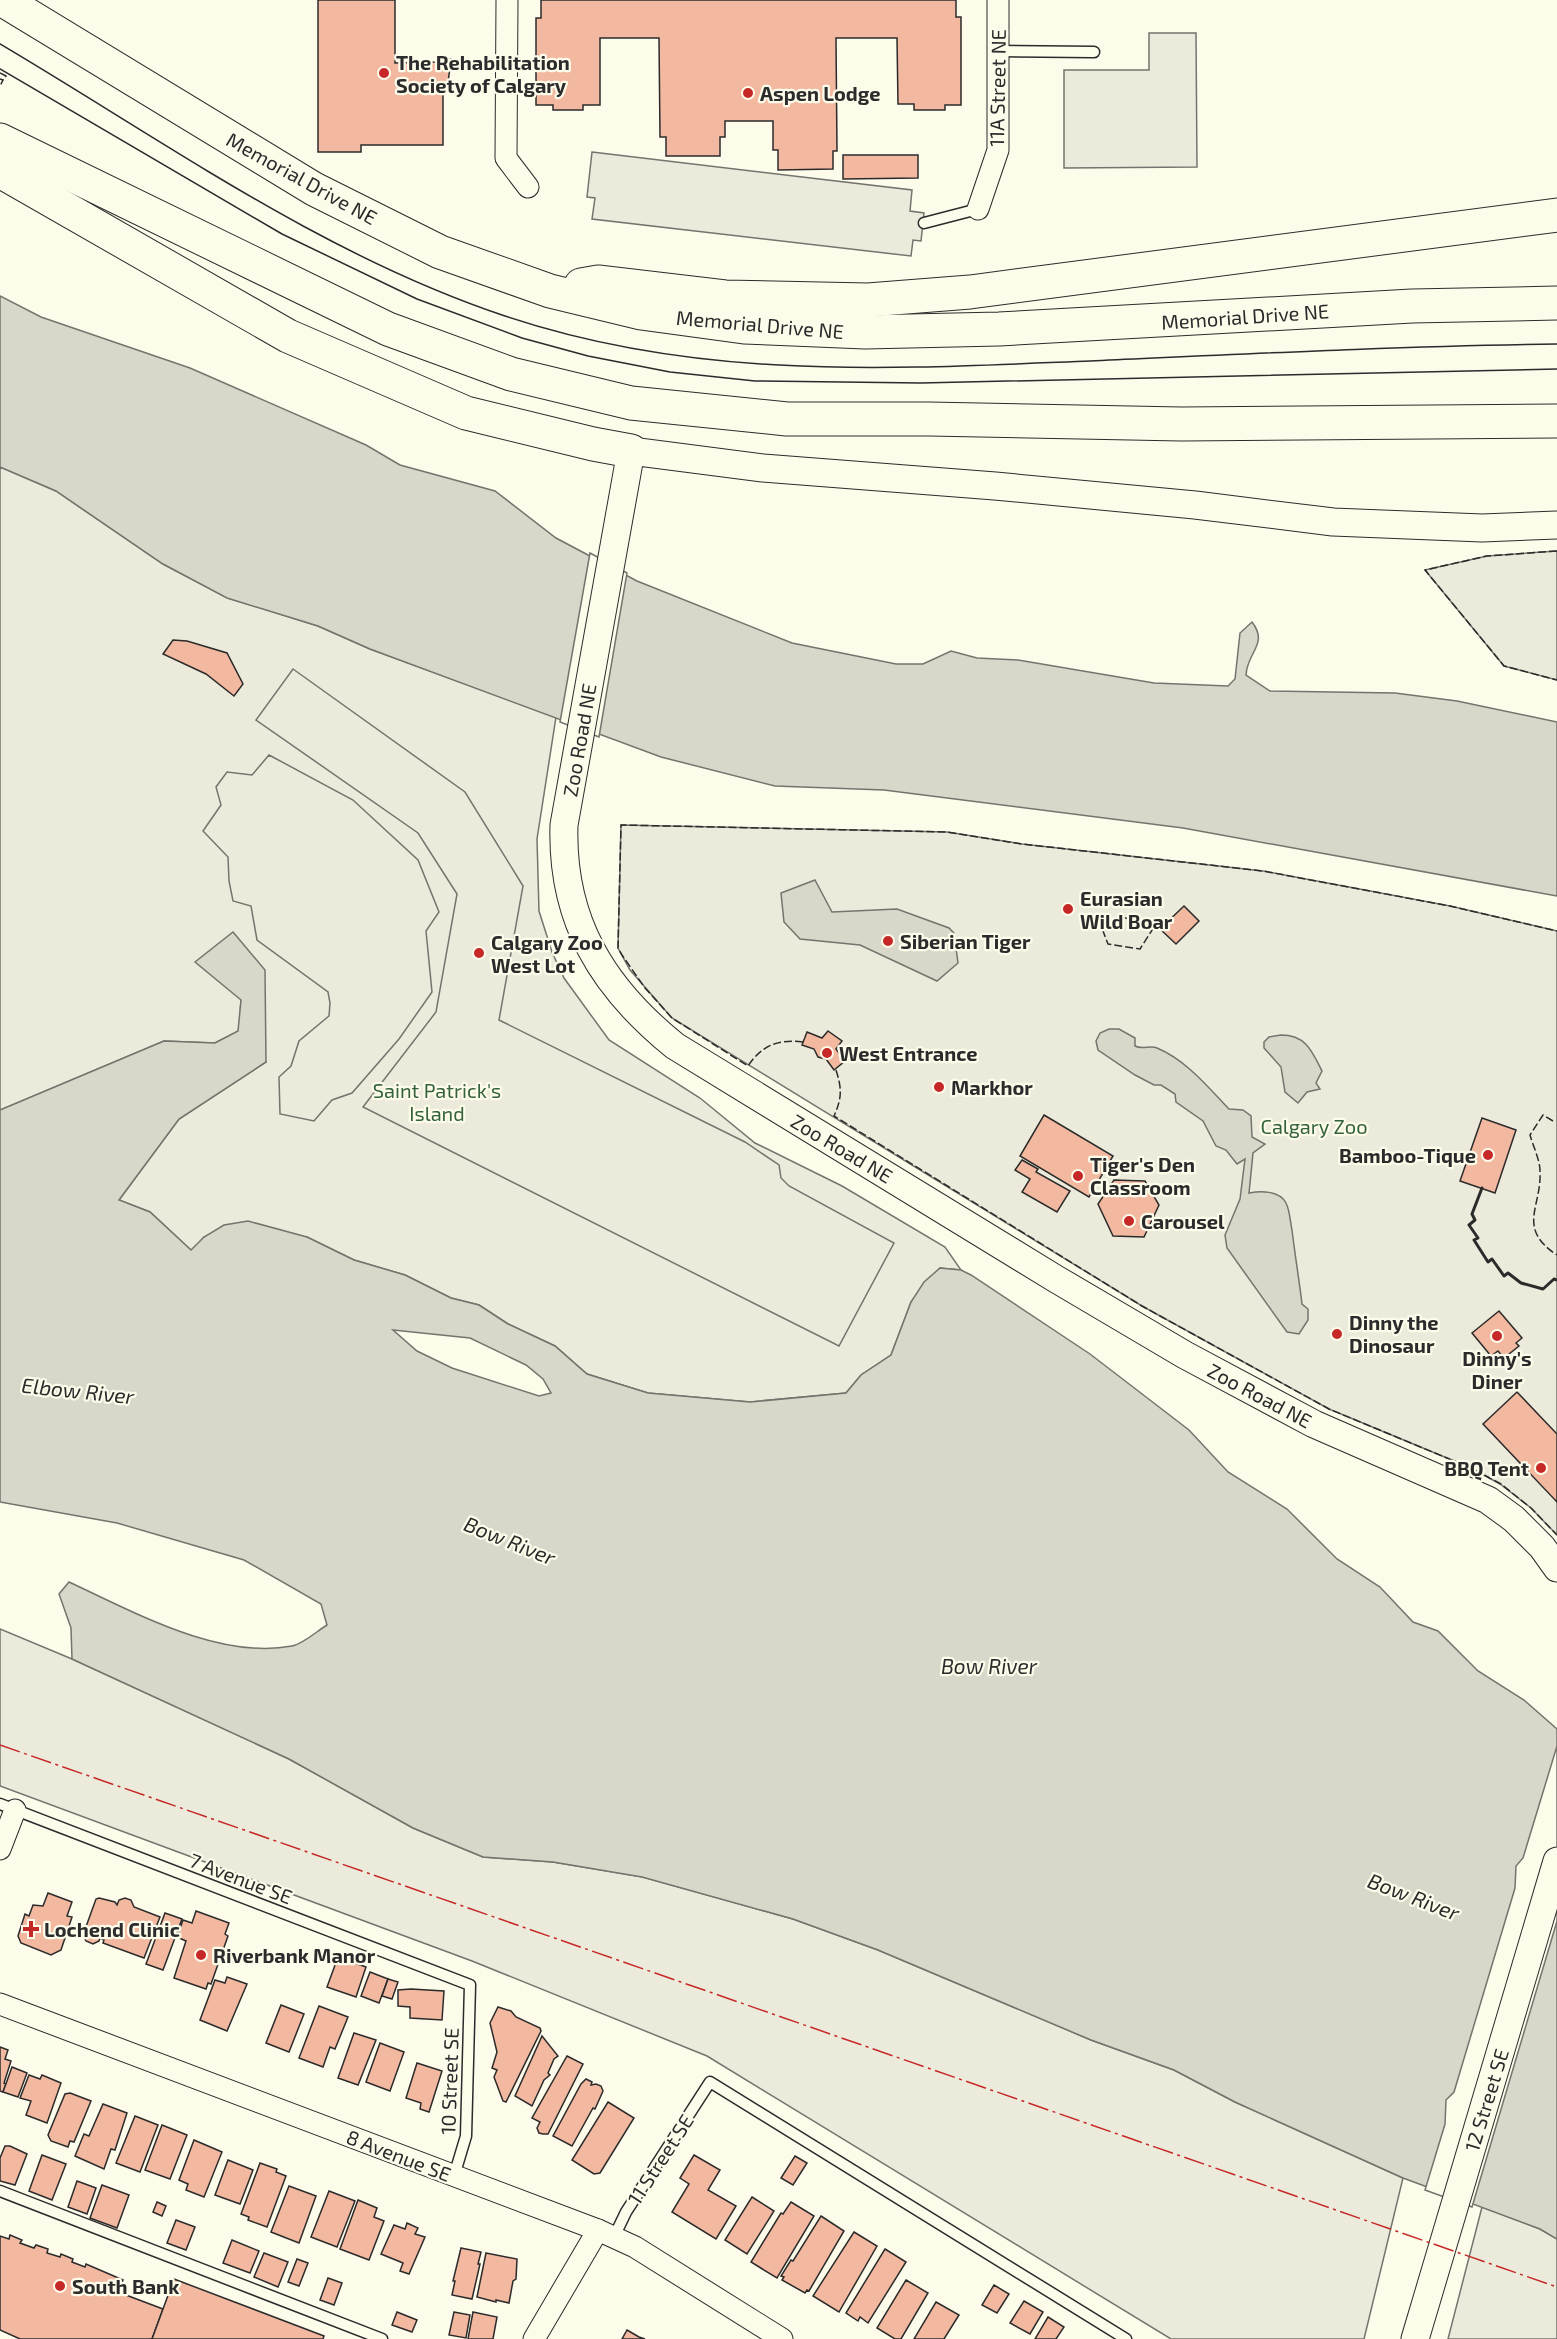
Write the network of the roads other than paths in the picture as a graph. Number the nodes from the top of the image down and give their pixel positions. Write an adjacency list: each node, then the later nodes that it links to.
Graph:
1 (3, 0): 12 (highway, Memorial Drive NE)
2 (507, 0): 8 (street)
3 (998, 0): 4 (street, 11A Street NE)
4 (998, 51): 5 (lane); 9 (street, 11A Street NE)
5 (1094, 52)
6 (0, 140): 14 (highway)
7 (0, 171): 15 (highway)
8 (528, 187)
9 (978, 209): 11 (lane)
10 (1557, 215): 12 (highway)
11 (924, 223)
12 (550, 291): 13 (highway, Memorial Drive NE)
13 (1557, 303)
14 (1557, 421)
15 (631, 450): 16 (street); 17 (street, Zoo Road NE)
16 (1557, 525)
17 (1557, 1568)
18 (7, 1807): 19 (street); 21 (lane, 7 Avenue SE)
19 (0, 1849)
20 (1557, 1861): 30 (street, 12 Street SE)
21 (470, 1985): 23 (lane, 10 Street SE)
22 (0, 2004): 23 (street, 8 Avenue SE)
23 (454, 2176): 25 (street, 8 Avenue SE)
24 (0, 2191): 26 (lane)
25 (606, 2233): 27 (street, 11 Street SE); 28 (street, 8 Avenue SE); 29 (lane, 11 Street SE)
26 (382, 2339)
27 (534, 2339)
28 (782, 2339)
29 (1126, 2339)
30 (1414, 2339)

